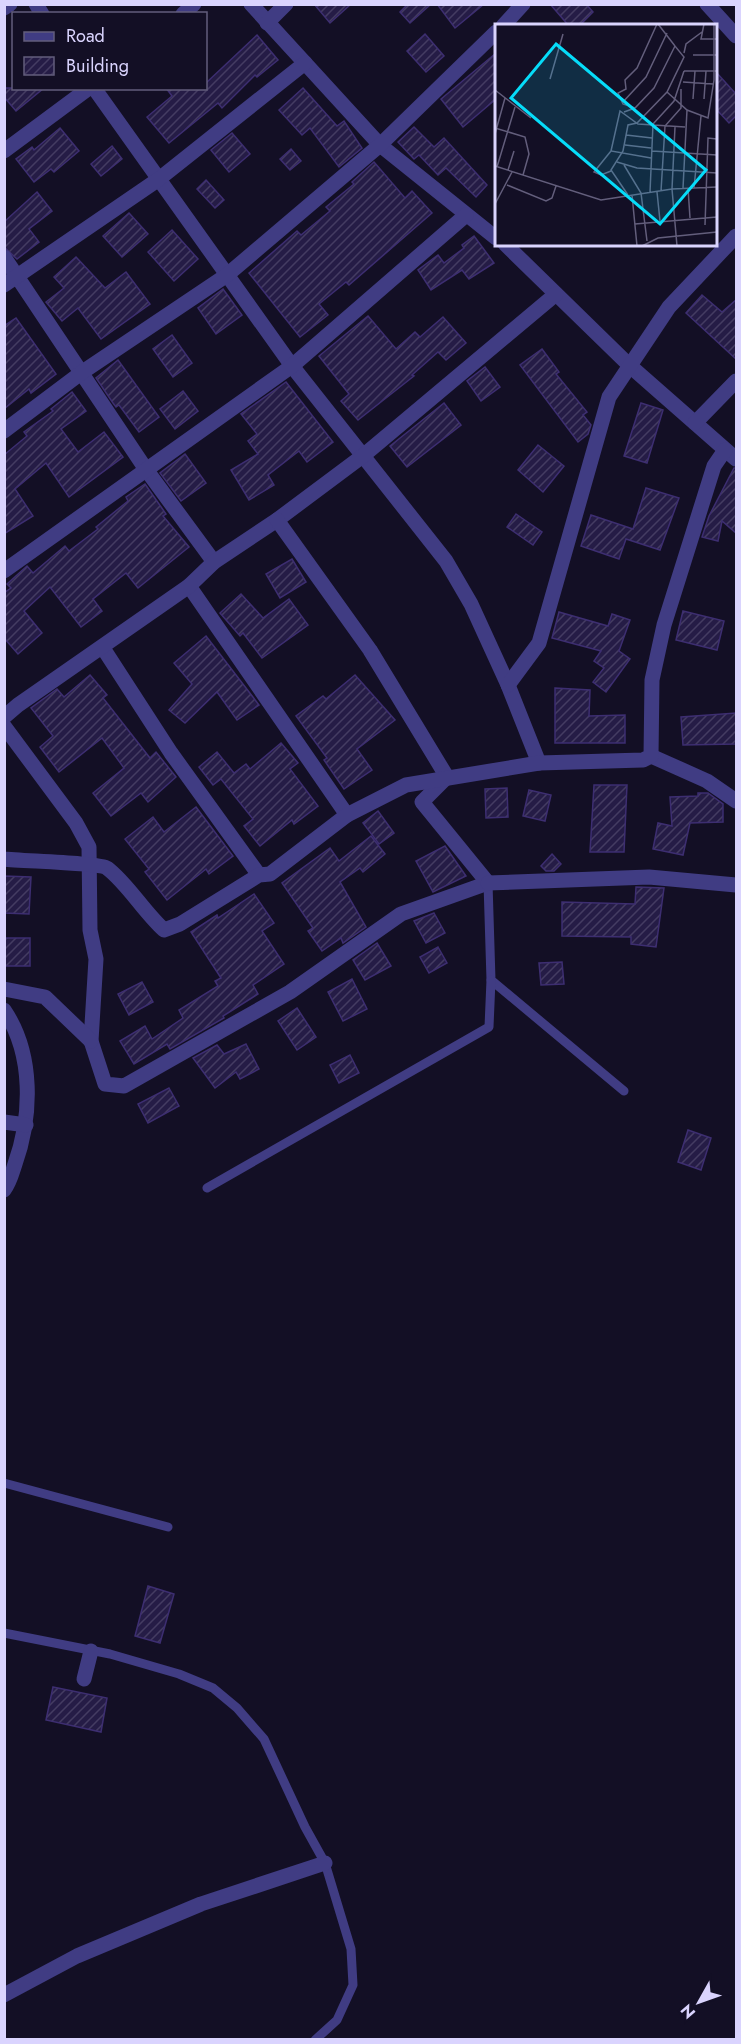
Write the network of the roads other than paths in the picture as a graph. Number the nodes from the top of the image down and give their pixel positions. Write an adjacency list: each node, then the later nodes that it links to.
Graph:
1 (10, 4): 6 (street)
2 (251, 4): 7 (street)
3 (286, 4): 7 (street)
4 (523, 4): 8 (street)
5 (707, 4): 9 (street)
6 (4, 8)
7 (267, 22): 12 (street)
8 (505, 24)
9 (718, 25): 11 (street)
10 (495, 33): 15 (street)
11 (736, 36)
12 (305, 63): 15 (street); 17 (street)
13 (86, 90): 16 (street)
14 (95, 90): 17 (street)
15 (380, 145): 18 (street); 23 (street)
16 (4, 151)
17 (159, 179): 23 (street); 24 (street)
18 (466, 215): 20 (street); 28 (street)
19 (736, 236): 27 (street)
20 (495, 237)
21 (506, 246): 26 (street)
22 (4, 257): 24 (street)
23 (227, 274): 28 (street); 29 (street)
24 (18, 275): 25 (street); 29 (street)
25 (4, 285)
26 (556, 294): 27 (street); 34 (street)
27 (629, 365): 31 (street); 41 (street)
28 (292, 366): 34 (street); 35 (street)
29 (81, 373): 32 (street); 35 (street)
30 (736, 381): 31 (street)
31 (695, 423): 33 (street)
32 (4, 431)
33 (731, 454): 44 (street)
34 (364, 455): 36 (street); 41 (street)
35 (146, 468): 37 (street); 38 (street)
36 (277, 519): 37 (street); 46 (street)
37 (214, 562): 39 (street)
38 (4, 571)
39 (189, 586): 40 (street); 48 (street)
40 (103, 648): 42 (street); 51 (street)
41 (508, 685): 45 (street)
42 (4, 717)
43 (4, 726): 50 (street)
44 (651, 756): 45 (street); 47 (street)
45 (539, 763): 46 (street)
46 (447, 777): 48 (street); 52 (street)
47 (736, 801)
48 (347, 815): 51 (street)
49 (4, 859): 50 (street)
50 (90, 863): 51 (street); 57 (street)
51 (259, 875)
52 (488, 883): 53 (street); 54 (lane); 57 (street)
53 (736, 885)
54 (491, 980): 58 (lane); 61 (lane)
55 (4, 989): 57 (street)
56 (4, 1010): 60 (street)
57 (91, 1041)
58 (624, 1091)
59 (4, 1122): 60 (street)
60 (26, 1125): 62 (street)
61 (207, 1188)
62 (4, 1190)
63 (4, 1483): 64 (lane)
64 (168, 1527)
65 (4, 1633): 66 (lane)
66 (91, 1651): 67 (street); 68 (lane)
67 (84, 1679)
68 (325, 1863): 69 (street); 70 (lane)
69 (4, 1995)
70 (315, 2040)

